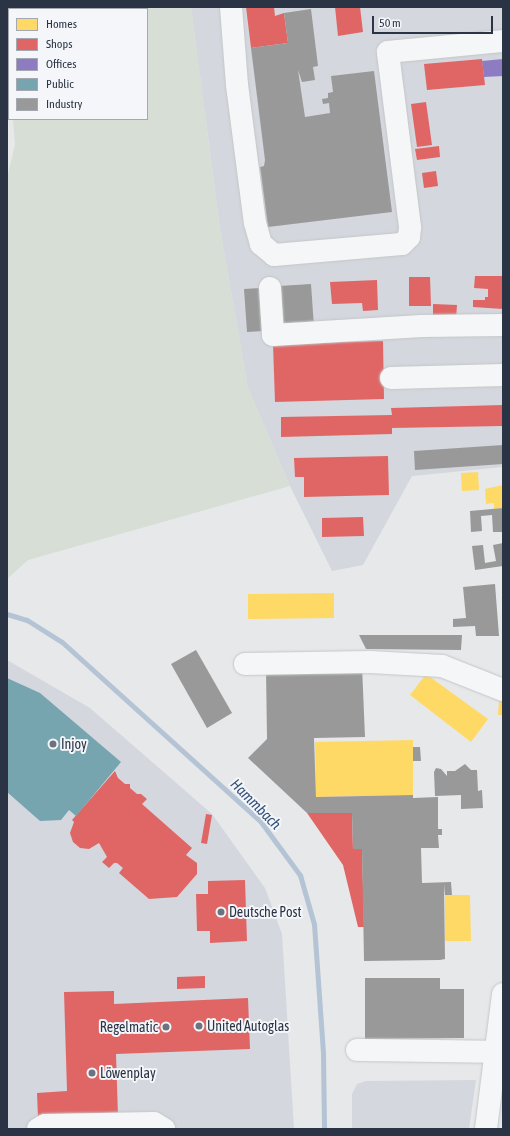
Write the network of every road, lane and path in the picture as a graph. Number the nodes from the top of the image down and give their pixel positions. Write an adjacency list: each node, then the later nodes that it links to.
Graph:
1 (231, 7): 2 (street)
2 (503, 42)
3 (270, 288): 4 (street)
4 (503, 325)
5 (503, 375): 6 (street)
6 (391, 378)
7 (245, 664): 8 (street)
8 (503, 690)
9 (503, 994): 11 (street)
10 (357, 1050): 11 (street)
11 (496, 1052): 14 (street)
12 (38, 1129): 13 (street)
13 (164, 1129)
14 (486, 1129)

